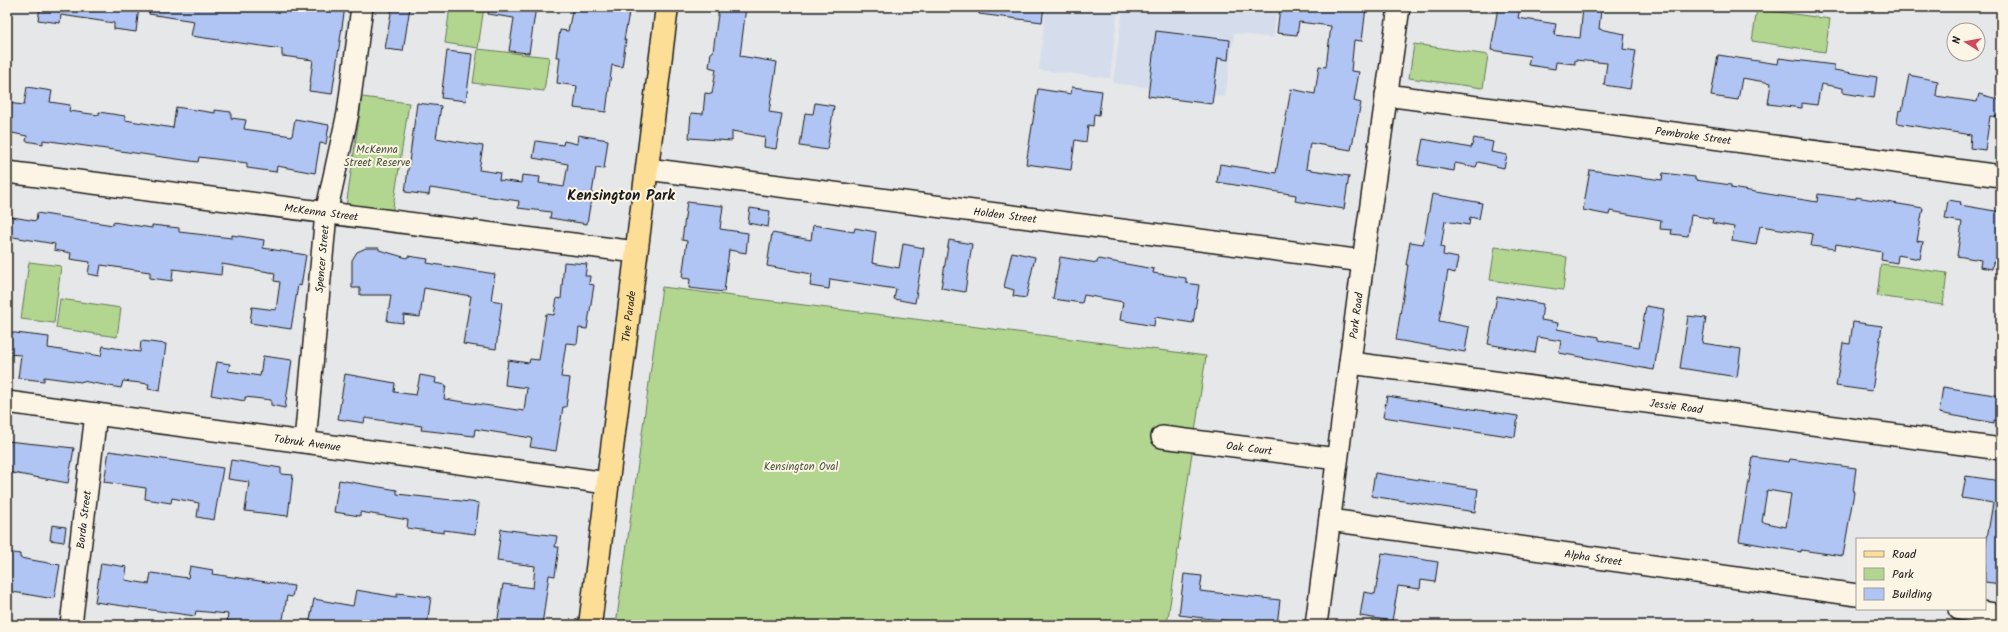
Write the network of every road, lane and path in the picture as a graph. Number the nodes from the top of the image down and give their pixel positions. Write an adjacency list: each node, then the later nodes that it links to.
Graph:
1 (362, 7): 8 (street, Spencer Street)
2 (668, 7): 5 (main road, The Parade)
3 (1399, 7): 4 (street, Park Road)
4 (1386, 95): 7 (street, Pembroke Street); 10 (street, Park Road)
5 (647, 169): 9 (main road, The Parade); 10 (street, Holden Street)
6 (7, 172): 8 (street, McKenna Street)
7 (2001, 176)
8 (326, 213): 9 (street, McKenna Street); 15 (street, Spencer Street)
9 (636, 252): 18 (main road, The Parade)
10 (1363, 261): 11 (street, Park Road)
11 (1351, 363): 16 (street, Jessie Road); 17 (street, Park Road)
12 (7, 402): 13 (street, Tobruk Avenue)
13 (96, 414): 15 (street, Tobruk Avenue); 23 (street, Borda Street)
14 (1162, 437): 17 (street, Oak Court)
15 (305, 442): 18 (street, Tobruk Avenue)
16 (2001, 449)
17 (1337, 459): 19 (street, Park Road)
18 (607, 483): 24 (main road, The Parade)
19 (1330, 520): 20 (street, Alpha Street); 25 (street, Park Road)
20 (1856, 595)
21 (1966, 610): 22 (street)
22 (2001, 615)
23 (71, 625)
24 (590, 625)
25 (1316, 625)

